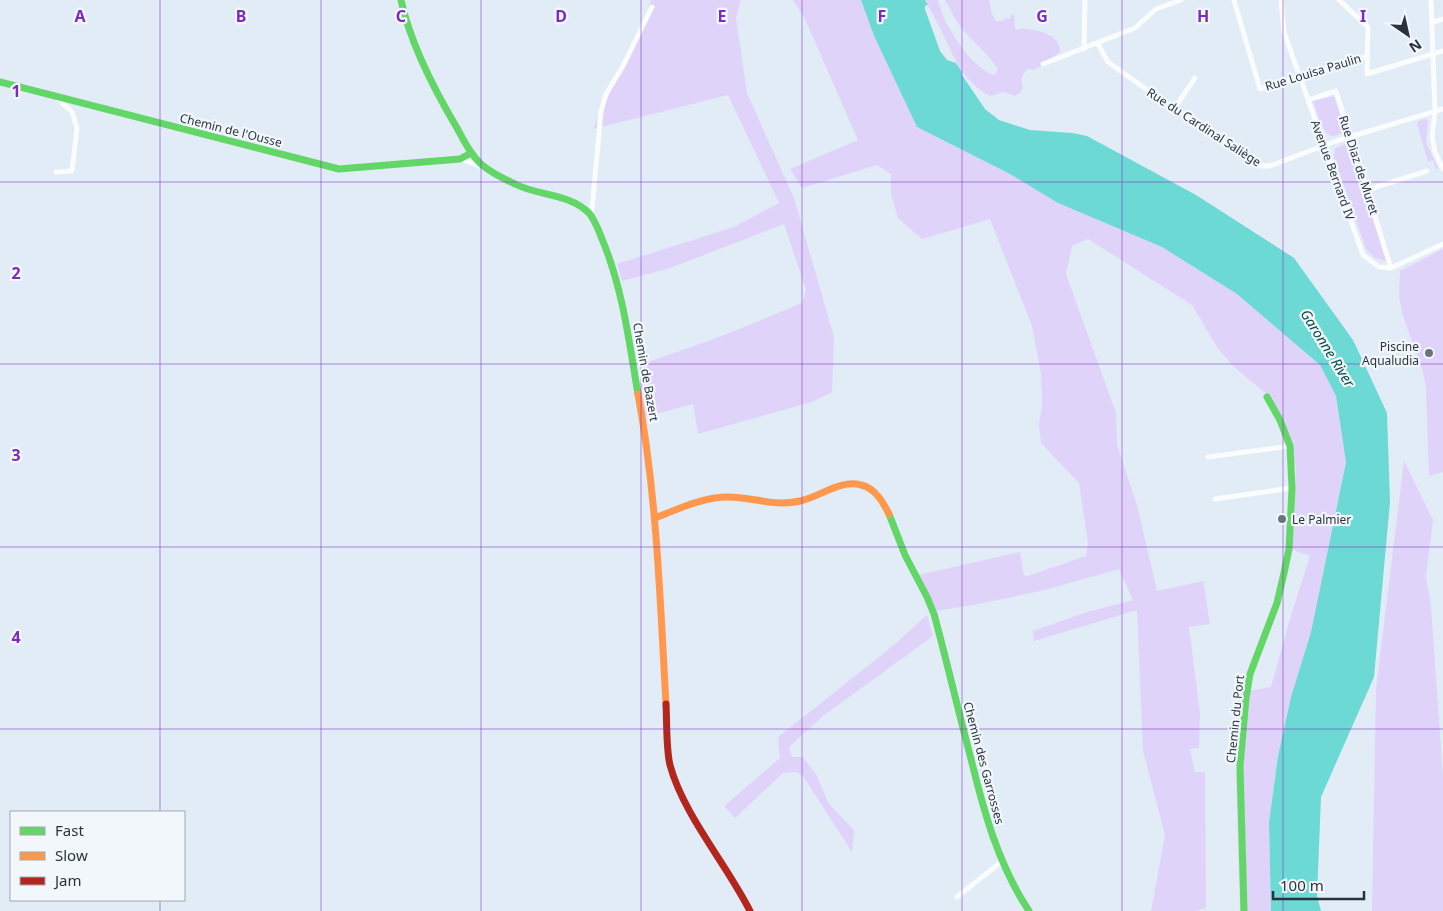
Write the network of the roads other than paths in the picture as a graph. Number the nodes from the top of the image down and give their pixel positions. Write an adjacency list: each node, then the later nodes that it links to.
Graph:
1 (401, 0): 27 (street)
2 (1085, 0): 12 (street)
3 (1181, 0): 11 (street)
4 (1234, 0): 17 (street, Rue Louisa Paulin)
5 (1281, 0): 17 (street, Avenue Bernard IV)
6 (1339, 0): 15 (street)
7 (1432, 0): 10 (street)
8 (652, 7): 34 (street)
9 (1443, 19): 10 (street)
10 (1432, 22): 14 (street)
11 (1098, 44): 12 (street); 22 (street, Rue du Cardinal Saliège)
12 (1084, 49): 16 (street)
13 (1443, 51): 14 (street)
14 (1433, 54): 15 (street); 24 (street)
15 (1368, 56): 17 (street, Rue Louisa Paulin)
16 (1042, 64)
17 (1299, 77): 21 (street, Avenue Bernard IV)
18 (1195, 78): 22 (street)
19 (0, 82): 20 (street, Chemin de l'Ousse)
20 (56, 97): 28 (street, Chemin de l'Ousse); 32 (street)
21 (1308, 100): 25 (street, Rue Diaz de Muret); 26 (street, Avenue Bernard IV)
22 (1174, 109): 26 (street, Rue du Cardinal Saliège)
23 (1443, 109): 24 (street)
24 (1435, 111): 25 (street); 29 (street)
25 (1350, 137): 26 (street); 33 (street, Rue Diaz de Muret)
26 (1325, 146): 36 (street, Avenue Bernard IV)
27 (471, 153): 28 (street, Chemin de l'Ousse); 30 (street)
28 (460, 159): 30 (street, Chemin de l'Ousse)
29 (1442, 167)
30 (485, 168): 34 (street)
31 (1427, 171): 33 (street)
32 (56, 172)
33 (1367, 190): 36 (street, Rue Diaz de Muret)
34 (589, 213): 42 (street, Chemin de Bazert)
35 (1443, 244): 36 (street)
36 (1391, 268)
37 (1267, 396): 38 (street, Chemin du Port)
38 (1290, 446): 39 (street); 40 (street, Chemin du Port)
39 (1208, 457)
40 (1292, 488): 41 (street); 47 (street, Chemin du Port)
41 (1215, 499)
42 (655, 518): 43 (street, Chemin des Garrosses); 45 (street, Chemin de Bazert)
43 (1001, 862): 44 (street); 46 (street, Chemin des Garrosses)
44 (957, 897)
45 (750, 911)
46 (1029, 911)
47 (1244, 911)

